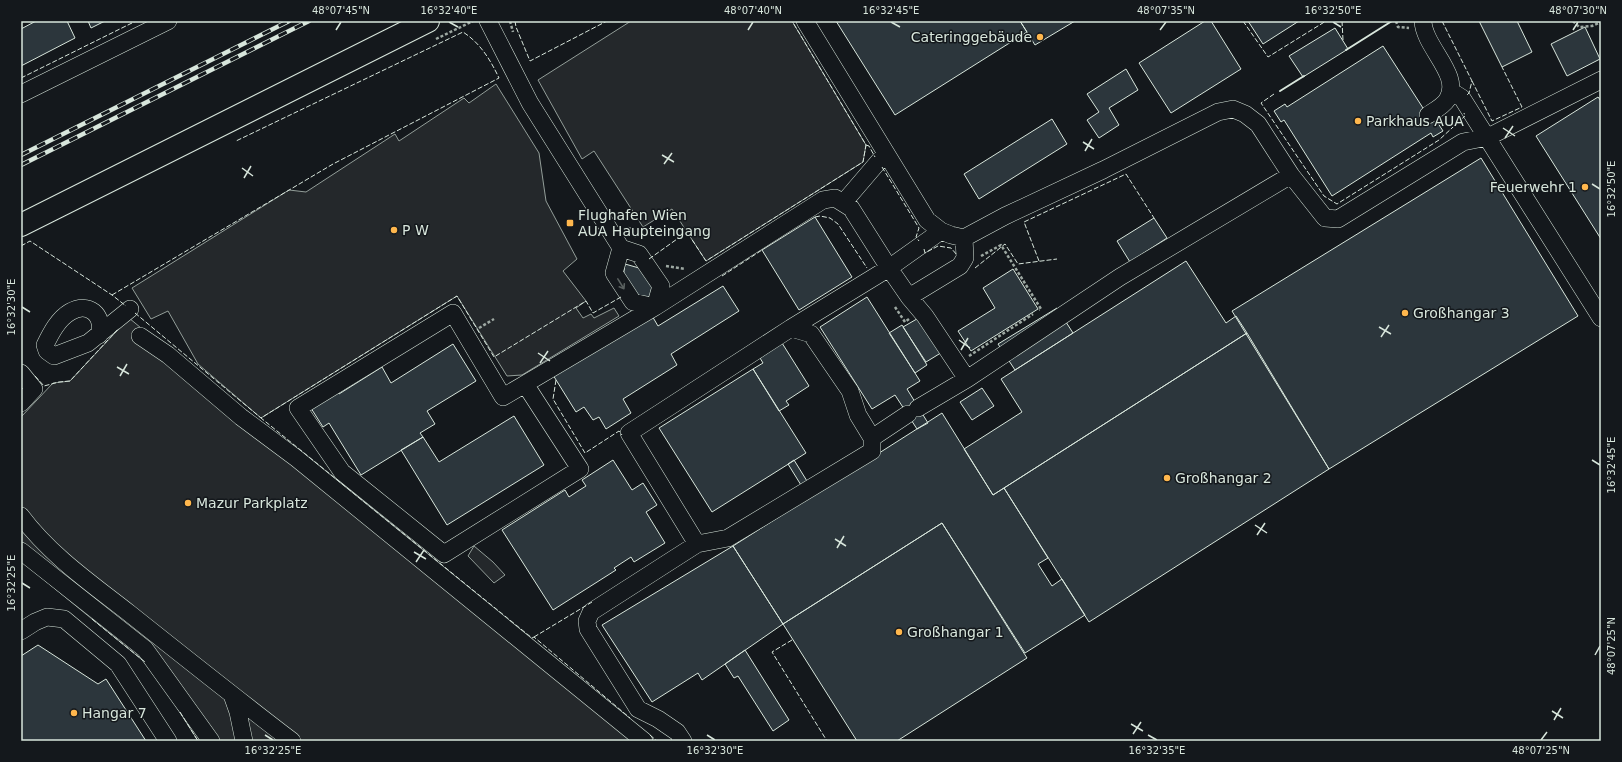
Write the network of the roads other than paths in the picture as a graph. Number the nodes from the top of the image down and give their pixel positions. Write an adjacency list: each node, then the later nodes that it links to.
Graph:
1 (168, 21): 8 (street)
2 (428, 21): 14 (main road)
3 (488, 21): 17 (street)
4 (805, 21): 11 (street)
5 (1423, 21): 7 (street)
6 (1601, 80): 10 (street)
7 (1451, 91): 9 (street); 10 (street)
8 (21, 94)
9 (1428, 115)
10 (1488, 137): 12 (street); 22 (street)
11 (885, 154): 13 (street); 15 (street)
12 (1291, 175): 16 (street); 27 (street)
13 (844, 202): 18 (street); 20 (street)
14 (21, 225)
15 (941, 231): 16 (street); 18 (street)
16 (964, 238): 19 (street)
17 (621, 248): 20 (street); 20 (street, one-way to 20)
18 (889, 268): 19 (street); 23 (street)
19 (909, 297): 27 (street)
20 (655, 307): 28 (street)
21 (130, 310): 24 (street)
22 (1601, 318)
23 (792, 328): 30 (street); 32 (street)
24 (99, 335)
25 (140, 336): 40 (street)
26 (21, 373): 29 (street)
27 (967, 379): 30 (street)
28 (525, 384): 28 (street)
29 (21, 403)
30 (872, 438): 32 (street)
31 (21, 516): 35 (street)
32 (697, 544): 41 (street)
33 (21, 551): 37 (street)
34 (21, 631): 36 (street)
35 (232, 695): 38 (street); 39 (street)
36 (168, 741)
37 (211, 741)
38 (244, 741)
39 (292, 741)
40 (644, 741)
41 (683, 741)

